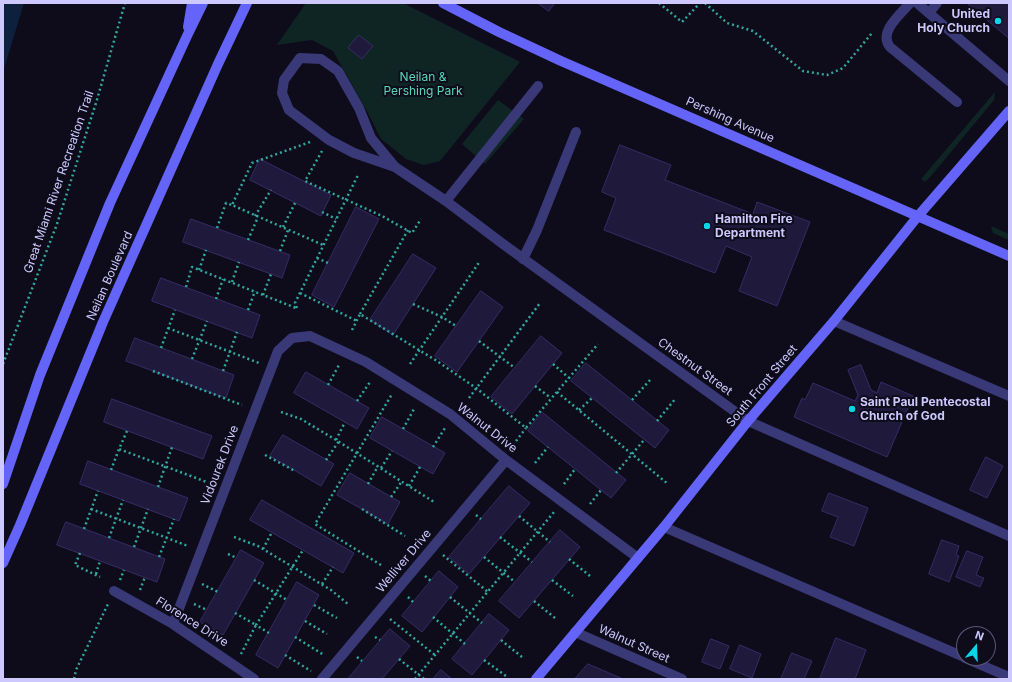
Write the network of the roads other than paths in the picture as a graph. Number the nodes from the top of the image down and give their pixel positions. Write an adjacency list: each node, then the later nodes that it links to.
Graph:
1 (192, 3): 9 (street)
2 (203, 3): 9 (street)
3 (247, 3): 29 (street, Neilan Boulevard)
4 (443, 3): 17 (street, Pershing Avenue)
5 (910, 3): 12 (street)
6 (917, 3): 8 (street)
7 (937, 3): 8 (street)
8 (929, 13): 10 (street)
9 (186, 36): 25 (street)
10 (1009, 81)
11 (538, 86): 16 (street)
12 (957, 102)
13 (1009, 110): 17 (street, South Front Street)
14 (576, 132): 19 (street)
15 (395, 167): 15 (street, Chestnut Street); 16 (street, Chestnut Street)
16 (446, 202): 19 (street, Chestnut Street)
17 (918, 216): 18 (street, Pershing Avenue); 20 (street, South Front Street)
18 (1009, 256)
19 (523, 259): 23 (street, Chestnut Street)
20 (834, 320): 22 (street); 23 (street, South Front Street)
21 (310, 336): 24 (street, Walnut Drive); 31 (street, Vidourek Drive)
22 (1009, 396)
23 (748, 421): 26 (street, South Front Street); 27 (street, Chestnut Street)
24 (506, 460): 28 (street, Walnut Drive); 37 (street, Welliver Drive)
25 (3, 484)
26 (664, 527): 28 (street, South Front Street); 33 (street)
27 (1009, 536)
28 (638, 558): 32 (street, South Front Street)
29 (3, 563)
30 (114, 591): 31 (street, Florence Drive)
31 (174, 624): 36 (street, Florence Drive)
32 (576, 632): 38 (street, South Front Street); 39 (street, Walnut Street)
33 (956, 654)
34 (984, 666): 35 (street)
35 (1009, 677)
36 (254, 679)
37 (322, 679)
38 (536, 679)
39 (682, 679)

